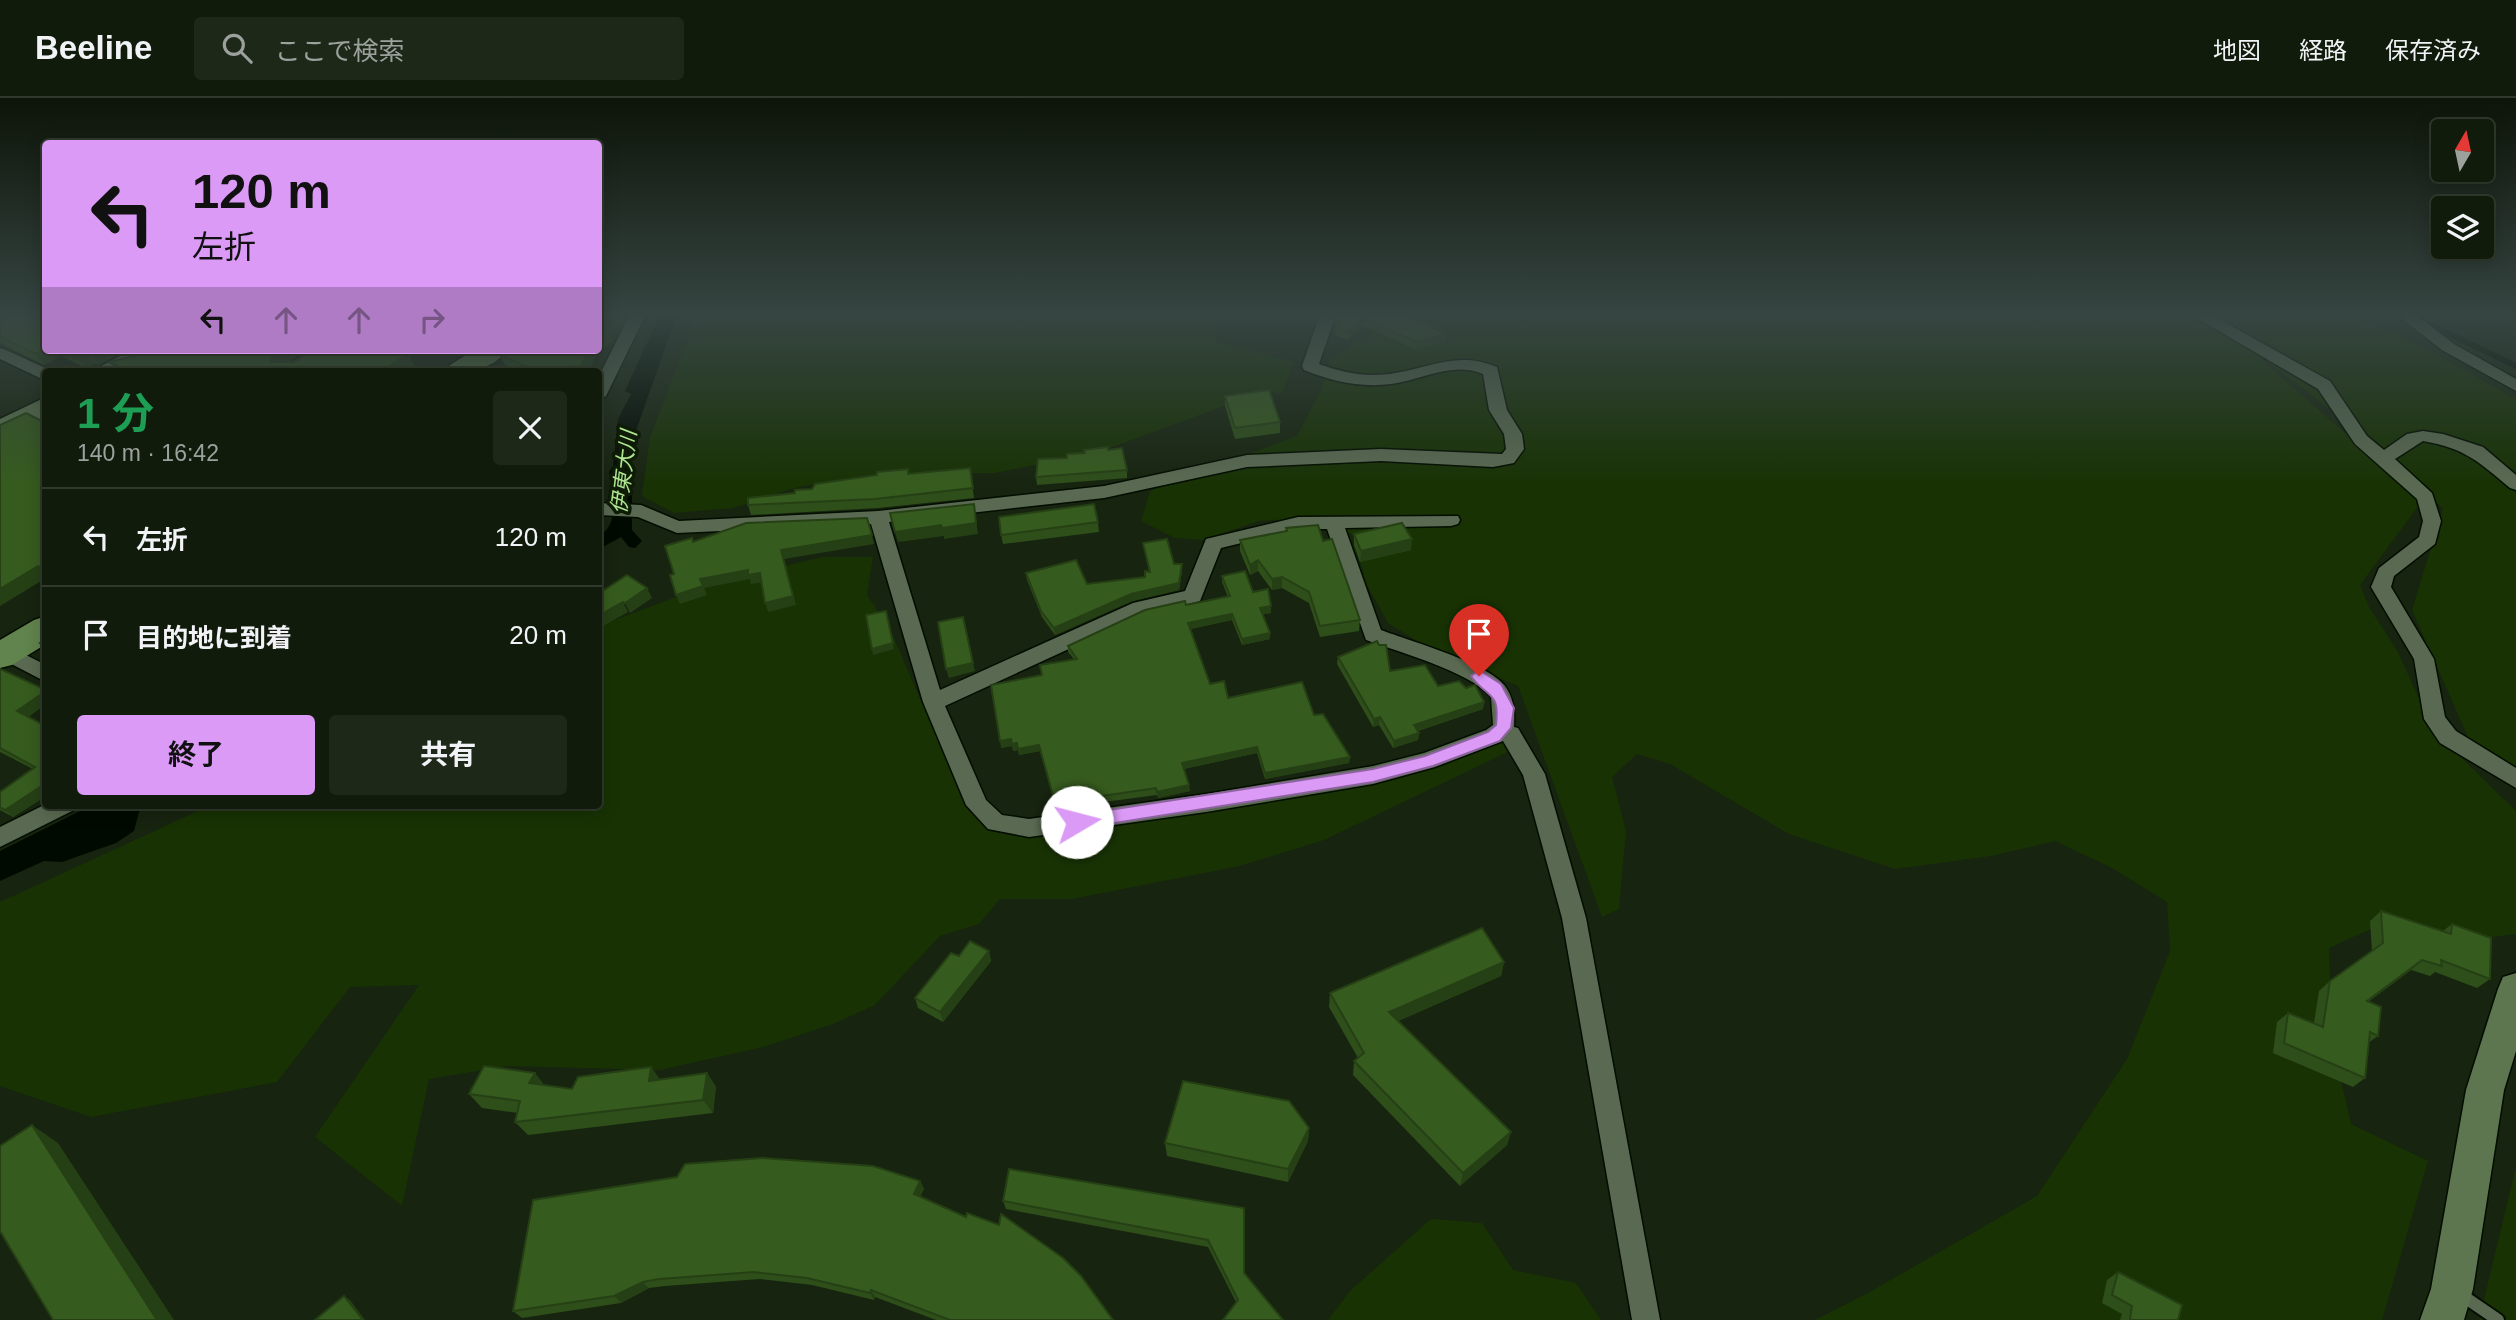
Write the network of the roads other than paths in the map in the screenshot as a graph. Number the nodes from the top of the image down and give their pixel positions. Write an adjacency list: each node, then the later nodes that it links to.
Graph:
1 (610, 371): 8 (street)
2 (1321, 371): 3 (street)
3 (1423, 371)
4 (1491, 371): 14 (street)
5 (2299, 371): 11 (street)
6 (2490, 371): 7 (street)
7 (2516, 386)
8 (602, 388)
9 (42, 407): 10 (street)
10 (0, 430)
11 (2385, 458): 12 (street); 22 (street)
12 (2516, 484)
13 (602, 509): 14 (street)
14 (878, 517): 20 (street)
15 (1451, 520): 16 (street)
16 (1334, 523): 20 (street); 20 (street)
17 (42, 630): 18 (main road)
18 (2, 653): 19 (street)
19 (42, 673)
20 (933, 702)
21 (1510, 734): 28 (street)
22 (2516, 779)
23 (57, 809): 24 (street)
24 (0, 838)
25 (2516, 989): 26 (street)
26 (2447, 1305): 27 (lane)
27 (2499, 1319)
28 (1646, 1320)

